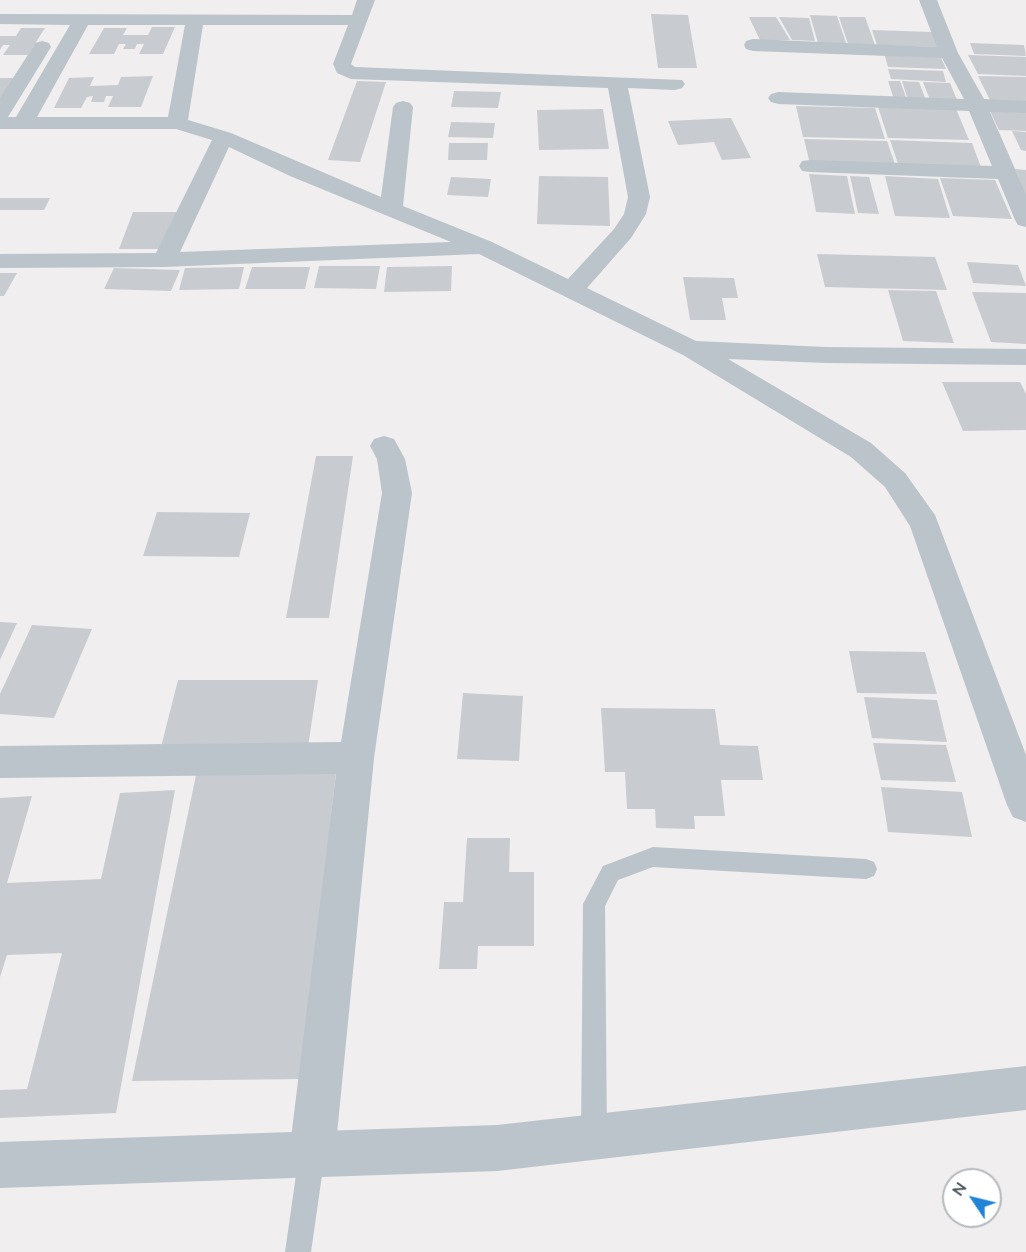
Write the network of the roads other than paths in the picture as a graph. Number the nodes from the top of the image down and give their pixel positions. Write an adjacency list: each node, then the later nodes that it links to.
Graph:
1 (366, 0): 7 (street)
2 (928, 0): 9 (street)
3 (0, 19): 4 (street)
4 (59, 19): 5 (street); 16 (street)
5 (82, 19): 6 (street); 18 (street)
6 (195, 19): 7 (street); 19 (street)
7 (360, 20): 10 (street)
8 (753, 45): 9 (street)
9 (949, 53): 13 (street)
10 (616, 84): 11 (street); 28 (street)
11 (675, 84)
12 (778, 98): 13 (street)
13 (977, 105): 15 (street); 22 (street)
14 (403, 107): 23 (street)
15 (1026, 107)
16 (0, 114)
17 (0, 123): 18 (street)
18 (23, 123): 19 (street)
19 (177, 123): 20 (street)
20 (224, 137): 23 (street); 26 (street)
21 (810, 166): 22 (street)
22 (1007, 172): 24 (street)
23 (391, 210): 25 (street)
24 (1024, 210)
25 (484, 247): 26 (street); 28 (street)
26 (164, 260): 27 (street)
27 (0, 261)
28 (571, 290): 29 (street)
29 (692, 349): 30 (street); 34 (street)
30 (1026, 357)
31 (384, 446): 32 (street)
32 (356, 758): 33 (street); 38 (street)
33 (0, 762)
34 (1026, 805)
35 (866, 869): 37 (lane)
36 (1026, 1088): 37 (street)
37 (594, 1137): 38 (street)
38 (312, 1154): 39 (street); 40 (lane)
39 (0, 1165)
40 (298, 1252)

